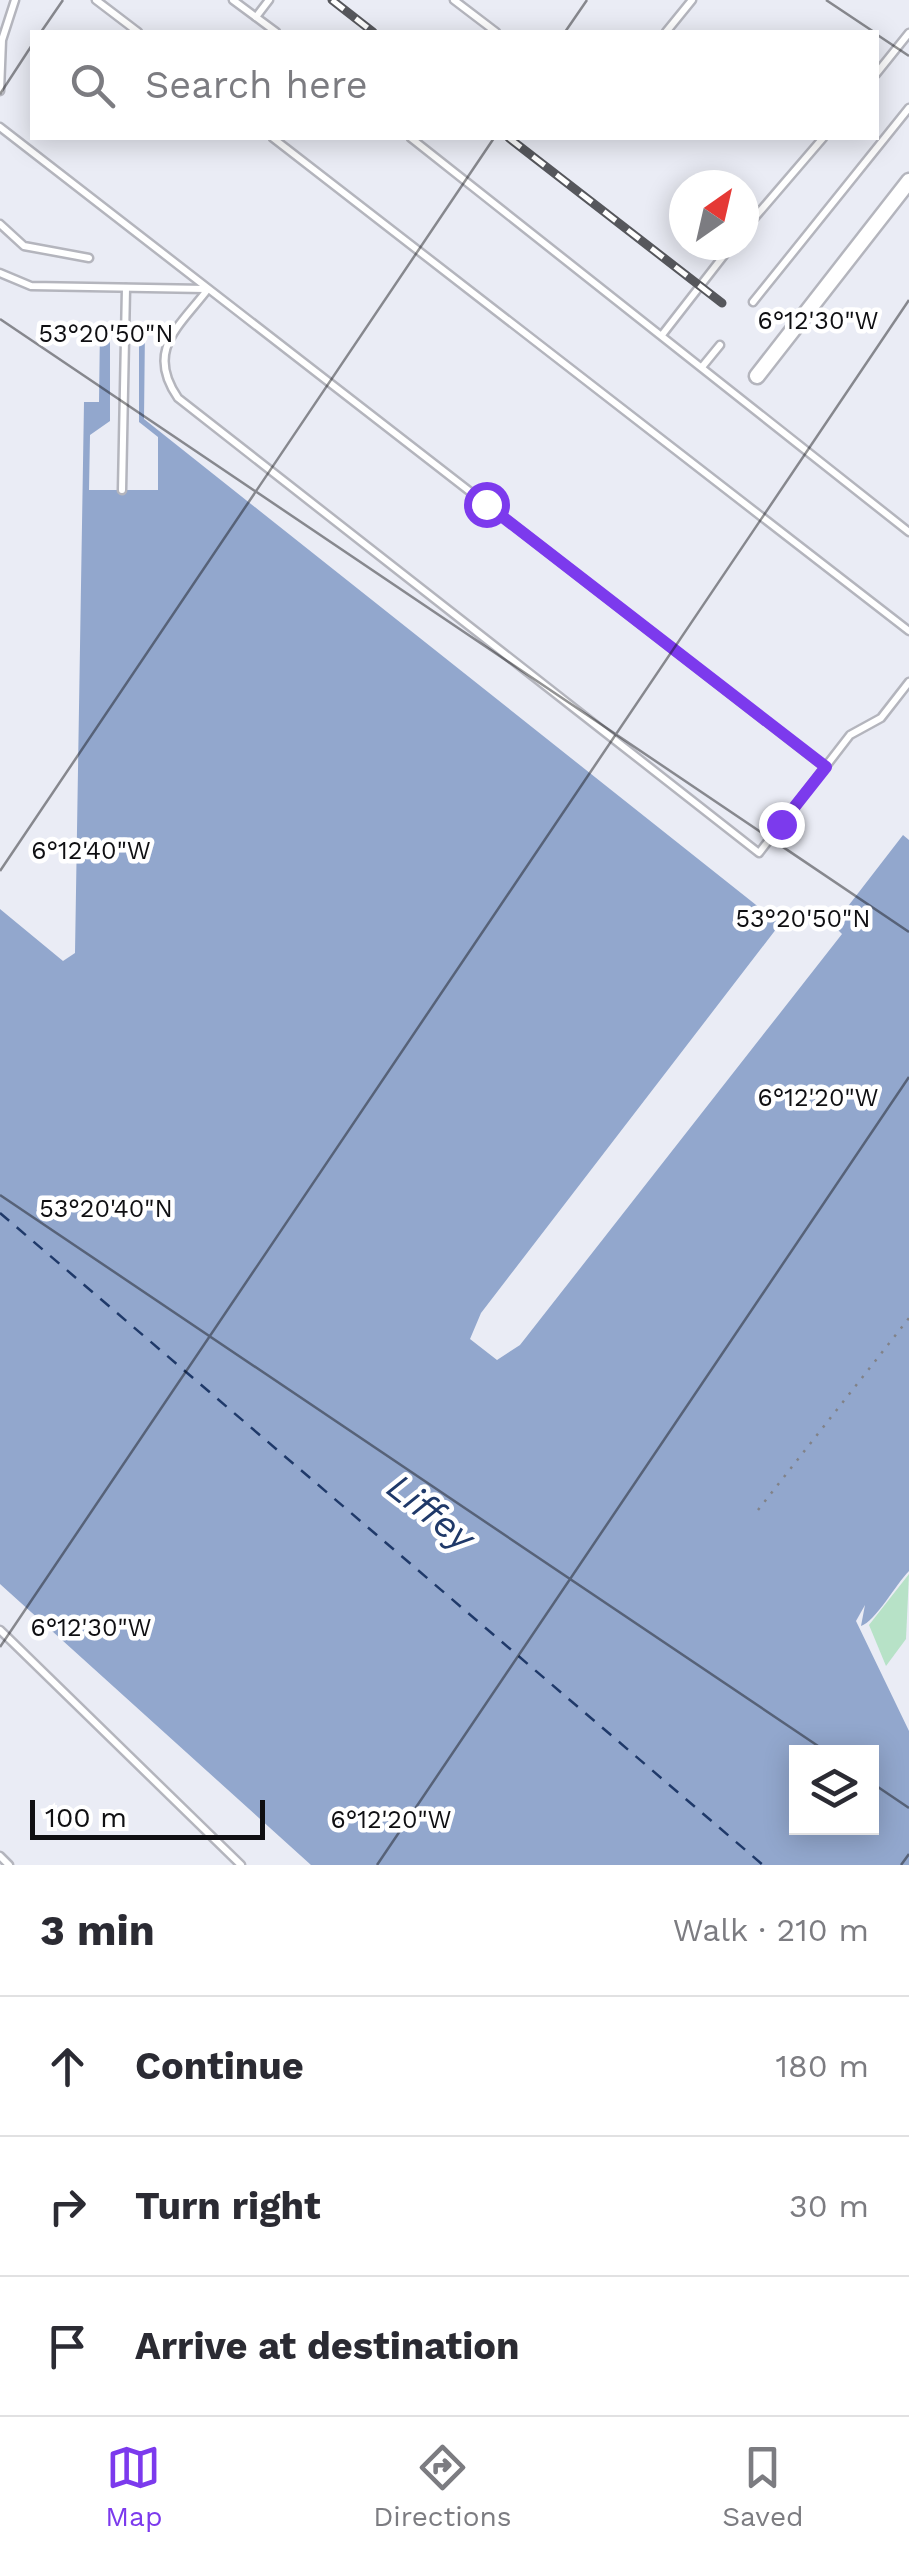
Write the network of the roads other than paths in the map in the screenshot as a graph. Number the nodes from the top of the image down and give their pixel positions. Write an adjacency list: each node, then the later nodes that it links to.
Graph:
1 (15, 0): 14 (lane)
2 (96, 0): 8 (lane)
3 (233, 0): 7 (lane)
4 (269, 0): 7 (lane)
5 (454, 0): 10 (lane)
6 (692, 0): 11 (lane)
7 (256, 18): 9 (lane)
8 (135, 30)
9 (273, 30)
10 (493, 30)
11 (668, 30)
12 (909, 34): 13 (lane)
13 (879, 70)
14 (0, 91)
15 (909, 108): 28 (lane)
16 (0, 127): 27 (lane)
17 (277, 140): 35 (lane)
18 (414, 140): 29 (lane)
19 (822, 140): 21 (lane)
20 (909, 181): 32 (street)
21 (759, 213)
22 (0, 224): 23 (lane)
23 (89, 258)
24 (720, 260): 29 (lane)
25 (0, 273): 26 (lane)
26 (126, 288): 27 (lane); 33 (lane)
27 (208, 288): 37 (lane); 37 (lane)
28 (753, 302)
29 (662, 334): 31 (lane)
30 (720, 345): 31 (lane)
31 (702, 367): 34 (lane)
32 (756, 376)
33 (122, 490)
34 (909, 532)
35 (909, 631)
36 (909, 682): 37 (lane)
37 (826, 767)
38 (0, 1630): 41 (lane)
39 (0, 1856): 40 (lane)
40 (9, 1865)
41 (241, 1865)

